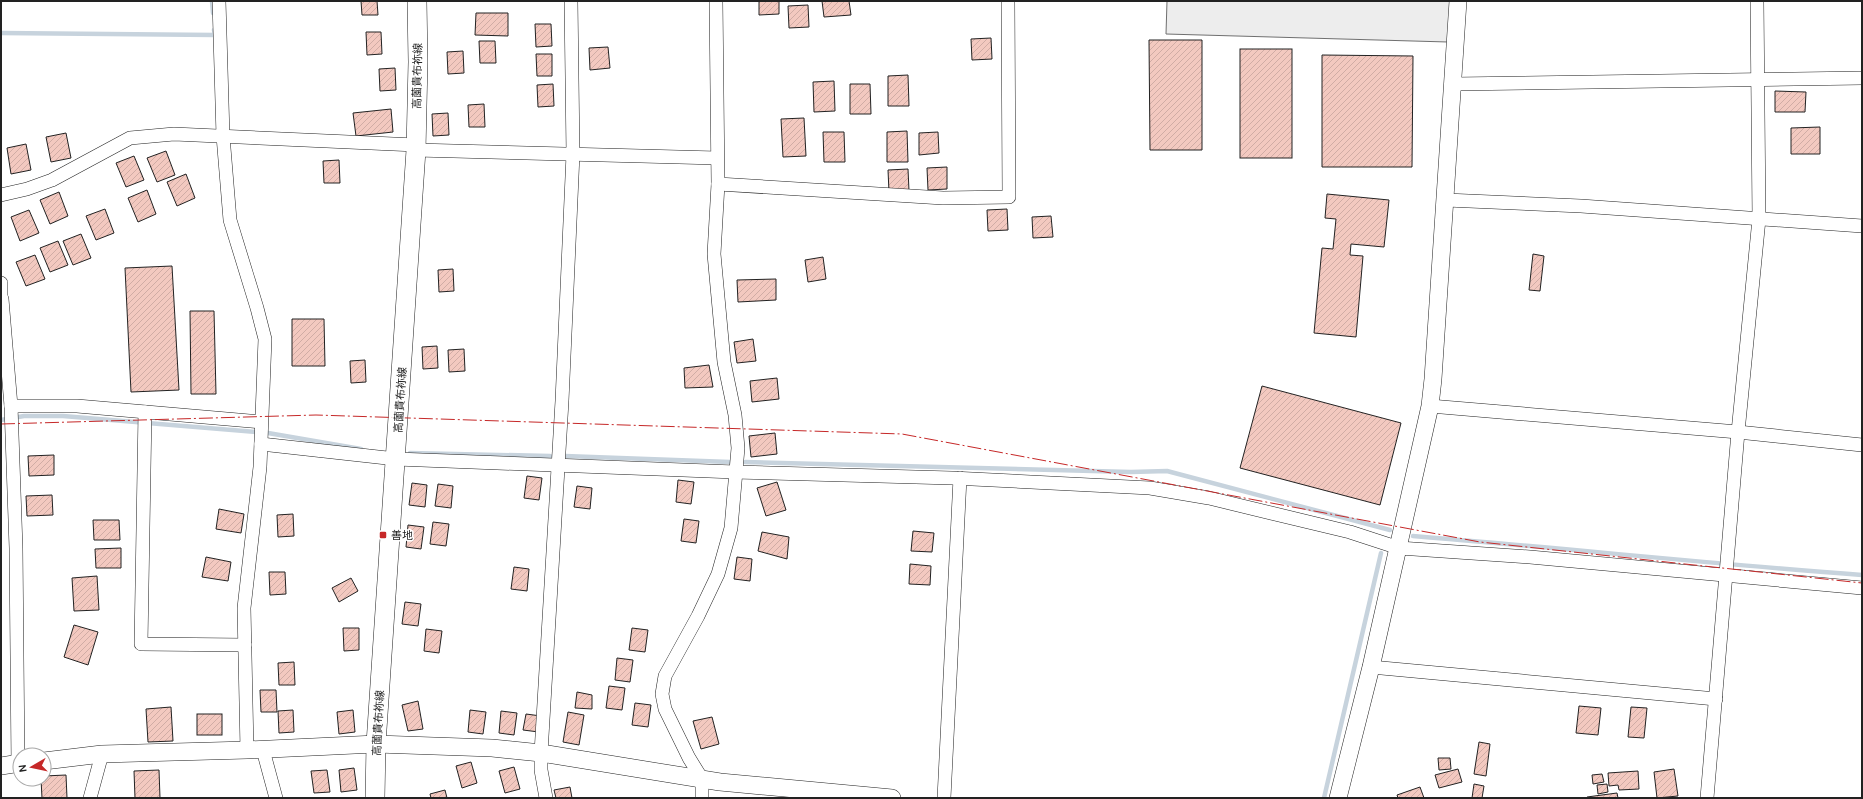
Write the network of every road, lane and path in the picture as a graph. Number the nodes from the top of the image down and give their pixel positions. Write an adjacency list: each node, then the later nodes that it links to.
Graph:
1 (219, 1): 11 (street)
2 (416, 1): 12 (main road, 高薗貴布祢線)
3 (571, 1): 13 (street)
4 (716, 1): 14 (street)
5 (1008, 1): 15 (street)
6 (1458, 1): 10 (street)
7 (1757, 1): 9 (street)
8 (1862, 78): 9 (street)
9 (1758, 80): 10 (street); 18 (street)
10 (1454, 84): 17 (street)
11 (224, 136): 12 (street); 16 (street); 25 (street)
12 (416, 148): 13 (street); 29 (main road, 高薗貴布祢線)
13 (573, 154): 14 (street); 30 (street)
14 (717, 158): 15 (street)
15 (718, 184): 31 (street)
16 (1, 195)
17 (1446, 200): 18 (street); 22 (street)
18 (1759, 219): 19 (street); 26 (street)
19 (1862, 226)
20 (1, 283): 21 (street)
21 (2, 299): 23 (street)
22 (1430, 406): 26 (street); 33 (street)
23 (9, 418): 24 (street); 40 (street)
24 (145, 419): 25 (street); 36 (street)
25 (261, 422): 27 (street)
26 (1738, 432): 28 (street); 34 (street)
27 (261, 444): 29 (street); 36 (street)
28 (1862, 445)
29 (396, 459): 30 (street); 39 (main road, 高薗貴布祢線)
30 (557, 466): 31 (street); 42 (street)
31 (735, 472): 32 (street); 47 (street)
32 (960, 478): 33 (street); 54 (street)
33 (1399, 548): 34 (street); 37 (street)
34 (1726, 575): 35 (street); 38 (street)
35 (1862, 588)
36 (245, 645): 41 (street)
37 (1371, 667): 38 (street); 55 (street)
38 (1716, 699): 56 (street)
39 (376, 744): 41 (street); 42 (street); 50 (main road, 高薗貴布祢線)
40 (19, 747)
41 (255, 750): 43 (street); 49 (street)
42 (541, 753): 47 (street); 51 (street)
43 (102, 754): 44 (street); 48 (street)
44 (52, 760)
45 (12, 765): 46 (street)
46 (1, 766)
47 (702, 779): 52 (street); 53 (street)
48 (90, 798)
49 (276, 798)
50 (374, 798)
51 (546, 798)
52 (702, 798)
53 (892, 798)
54 (944, 798)
55 (1338, 798)
56 (1707, 798)

